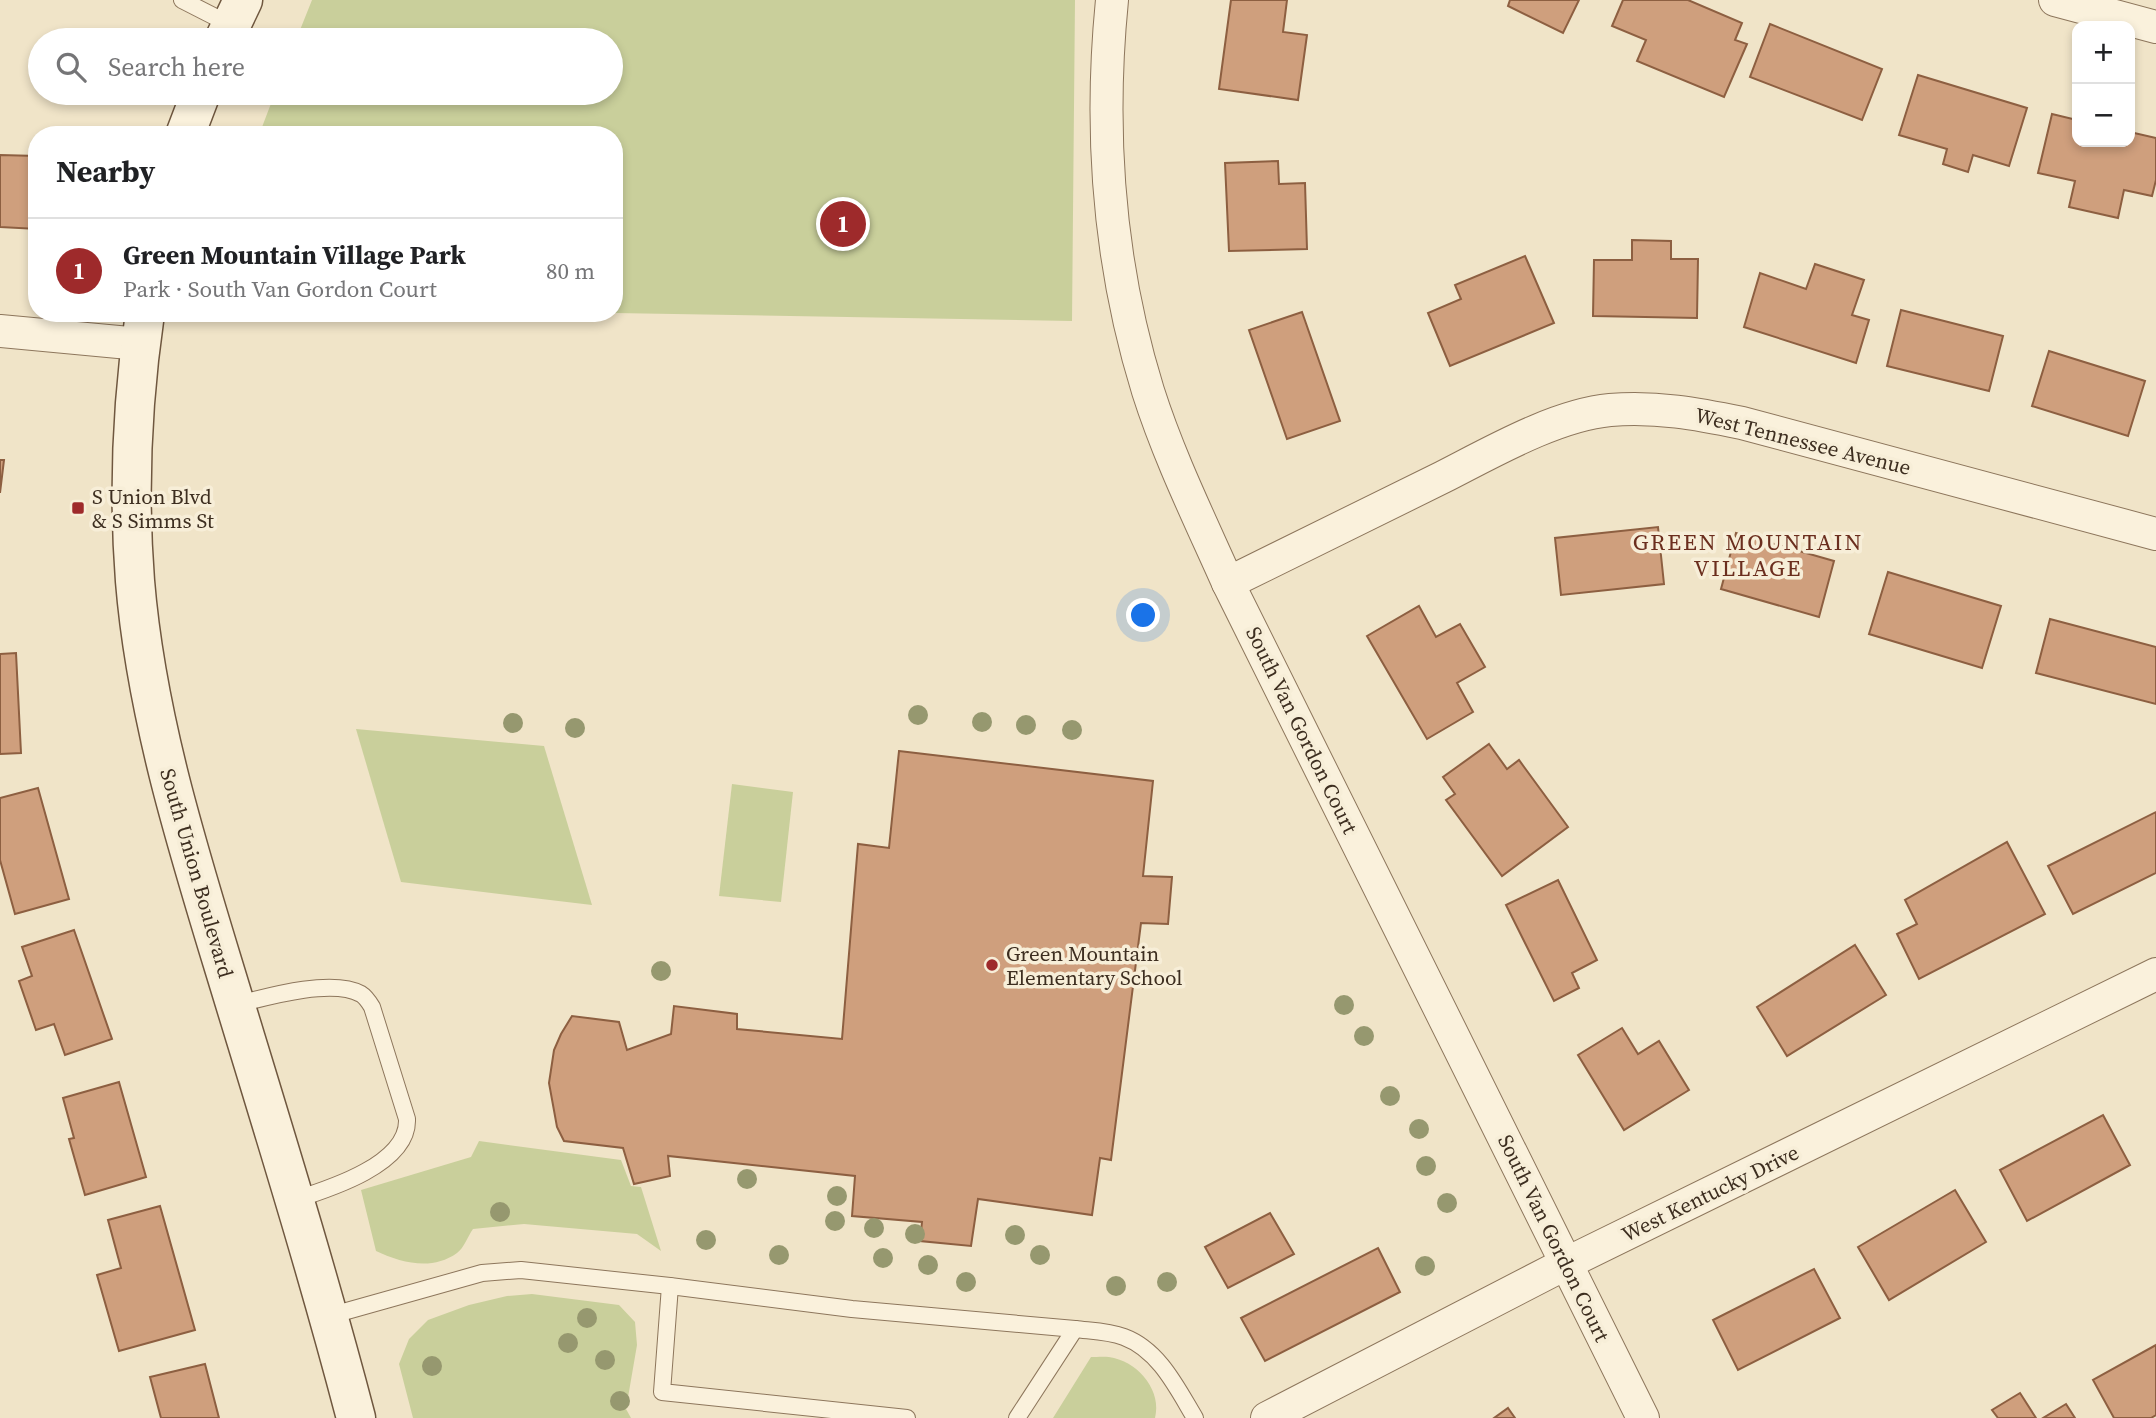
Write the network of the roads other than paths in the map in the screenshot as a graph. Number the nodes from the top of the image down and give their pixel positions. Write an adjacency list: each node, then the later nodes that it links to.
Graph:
1 (182, 0): 4 (lane)
2 (1112, 0): 11 (street, South Van Gordon Court)
3 (2055, 0): 5 (street)
4 (233, 22)
5 (2156, 27)
6 (197, 105): 7 (main road)
7 (189, 126)
8 (142, 329): 9 (street); 13 (main road, South Union Boulevard)
9 (0, 331)
10 (2156, 534): 11 (street, West Tennessee Avenue)
11 (1228, 583): 15 (street, South Van Gordon Court)
12 (2156, 974): 15 (street, West Kentucky Drive)
13 (235, 1005): 14 (main road, South Union Boulevard); 14 (lane)
14 (294, 1200): 17 (main road, South Union Boulevard)
15 (1567, 1263): 23 (street, West Kentucky Drive); 24 (street, South Van Gordon Court)
16 (670, 1286): 17 (lane); 18 (lane); 20 (lane)
17 (329, 1316): 19 (main road, South Union Boulevard)
18 (1074, 1329): 21 (lane); 22 (lane)
19 (356, 1418)
20 (907, 1418)
21 (1017, 1418)
22 (1195, 1418)
23 (1267, 1418)
24 (1643, 1418)

